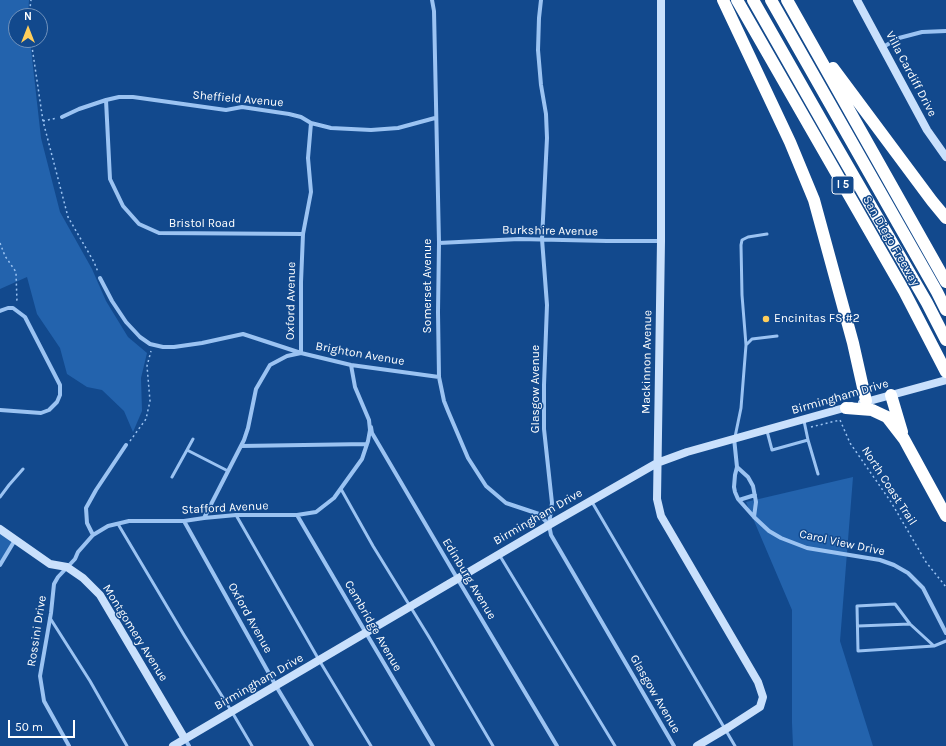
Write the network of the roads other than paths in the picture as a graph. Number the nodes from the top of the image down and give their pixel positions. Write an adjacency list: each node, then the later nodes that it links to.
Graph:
1 (432, 0): 15 (street, Somerset Avenue)
2 (541, 0): 21 (street, Glasgow Avenue)
3 (661, 0): 22 (street, Mackinnon Avenue)
4 (723, 0): 37 (highway)
5 (737, 0): 33 (highway, San Diego Freeway / I 5)
6 (754, 0): 29 (highway)
7 (771, 0): 26 (highway)
8 (787, 0): 10 (highway)
9 (857, 0): 12 (street, Villa Cardiff Drive)
10 (804, 29): 18 (highway); 25 (highway)
11 (946, 31): 12 (street)
12 (883, 47): 17 (street, Villa Cardiff Drive)
13 (106, 100): 14 (street, Sheffield Avenue); 16 (street, Sheffield Avenue); 19 (street, Bristol Road)
14 (62, 117)
15 (435, 118): 16 (street, Sheffield Avenue); 23 (street, Somerset Avenue)
16 (311, 123): 19 (street, Oxford Avenue)
17 (946, 157)
18 (946, 218)
19 (303, 234): 31 (street, Oxford Avenue)
20 (767, 234): 30 (lane)
21 (542, 239): 22 (street, Burkshire Avenue); 23 (street, Burkshire Avenue); 69 (street, Glasgow Avenue)
22 (661, 241): 51 (street, Mackinnon Avenue)
23 (439, 243): 34 (street, Somerset Avenue)
24 (100, 278): 31 (street, Brighton Avenue)
25 (946, 282)
26 (946, 310)
27 (0, 311): 39 (street)
28 (777, 336): 30 (lane)
29 (946, 340)
30 (746, 345): 43 (lane)
31 (301, 353): 32 (street, Brighton Avenue); 49 (street, Oxford Avenue)
32 (351, 365): 34 (street, Brighton Avenue); 41 (street)
33 (946, 372)
34 (439, 377): 69 (street, Somerset Avenue)
35 (946, 380): 36 (street, Birmingham Drive)
36 (891, 395): 37 (street, Birmingham Drive); 45 (highway)
37 (866, 402): 38 (street, Birmingham Drive)
38 (846, 408): 40 (street, Birmingham Drive); 45 (highway)
39 (0, 410)
40 (803, 419): 42 (street, Birmingham Drive); 46 (lane)
41 (368, 420): 47 (street, Stafford Avenue); 76 (street, Edinburg Avenue)
42 (767, 429): 43 (street, Birmingham Drive); 46 (lane)
43 (734, 438): 51 (street, Birmingham Drive); 52 (street, Carol View Drive)
44 (193, 439): 50 (lane)
45 (904, 439): 64 (highway)
46 (808, 440): 55 (lane)
47 (367, 444): 49 (street); 57 (street, Stafford Avenue)
48 (126, 445): 71 (street)
49 (241, 446): 54 (street, Oxford Avenue)
50 (187, 450): 54 (lane); 56 (lane)
51 (658, 463): 61 (street, Birmingham Drive); 88 (street, Mackinnon Avenue)
52 (737, 467): 58 (street); 60 (street, Carol View Drive)
53 (23, 469): 59 (lane)
54 (228, 471): 66 (street, Oxford Avenue)
55 (818, 474)
56 (172, 477)
57 (341, 489): 63 (street, Stafford Avenue); 77 (lane)
58 (755, 495): 60 (street); 65 (street)
59 (0, 498)
60 (739, 500): 65 (street, Carol View Drive)
61 (591, 501): 69 (street, Birmingham Drive); 88 (lane)
62 (236, 515): 63 (street, Stafford Avenue); 66 (street, Stafford Avenue); 85 (lane)
63 (297, 515): 81 (street, Cambridge Avenue)
64 (946, 516)
65 (754, 517): 82 (street, Carol View Drive)
66 (204, 518): 67 (street, Stafford Avenue)
67 (184, 521): 68 (street, Stafford Avenue); 86 (street, Oxford Avenue)
68 (118, 524): 71 (street, Stafford Avenue); 87 (lane)
69 (549, 525): 73 (street, Birmingham Drive); 100 (street, Glasgow Avenue)
70 (0, 529): 72 (street, Montgomery Avenue)
71 (93, 535): 75 (street, Stafford Avenue)
72 (15, 539): 74 (street); 75 (street, Montgomery Avenue)
73 (499, 554): 76 (street, Birmingham Drive); 99 (lane)
74 (0, 565)
75 (67, 567): 78 (street, Rossini Drive); 89 (street, Montgomery Avenue)
76 (457, 578): 77 (street, Birmingham Drive); 98 (street, Edinburg Avenue)
77 (410, 607): 81 (street, Birmingham Drive); 97 (lane)
78 (50, 618): 90 (street, Rossini Drive); 91 (lane)
79 (910, 624): 80 (lane); 80 (lane); 84 (lane)
80 (858, 626): 84 (lane)
81 (366, 633): 85 (street, Birmingham Drive); 96 (street, Cambridge Avenue)
82 (946, 633)
83 (946, 641): 84 (lane)
84 (934, 646)
85 (319, 660): 86 (street, Birmingham Drive); 95 (lane)
86 (276, 686): 87 (street, Birmingham Drive); 94 (street, Oxford Avenue)
87 (232, 712): 89 (street, Birmingham Drive); 93 (lane)
88 (726, 729): 101 (street); 102 (lane)
89 (187, 742): 92 (street, Birmingham Drive)
90 (69, 746)
91 (128, 746)
92 (173, 746)
93 (252, 746)
94 (312, 746)
95 (371, 746)
96 (433, 746)
97 (493, 746)
98 (557, 746)
99 (615, 746)
100 (674, 746)
101 (697, 746)
102 (735, 746)

